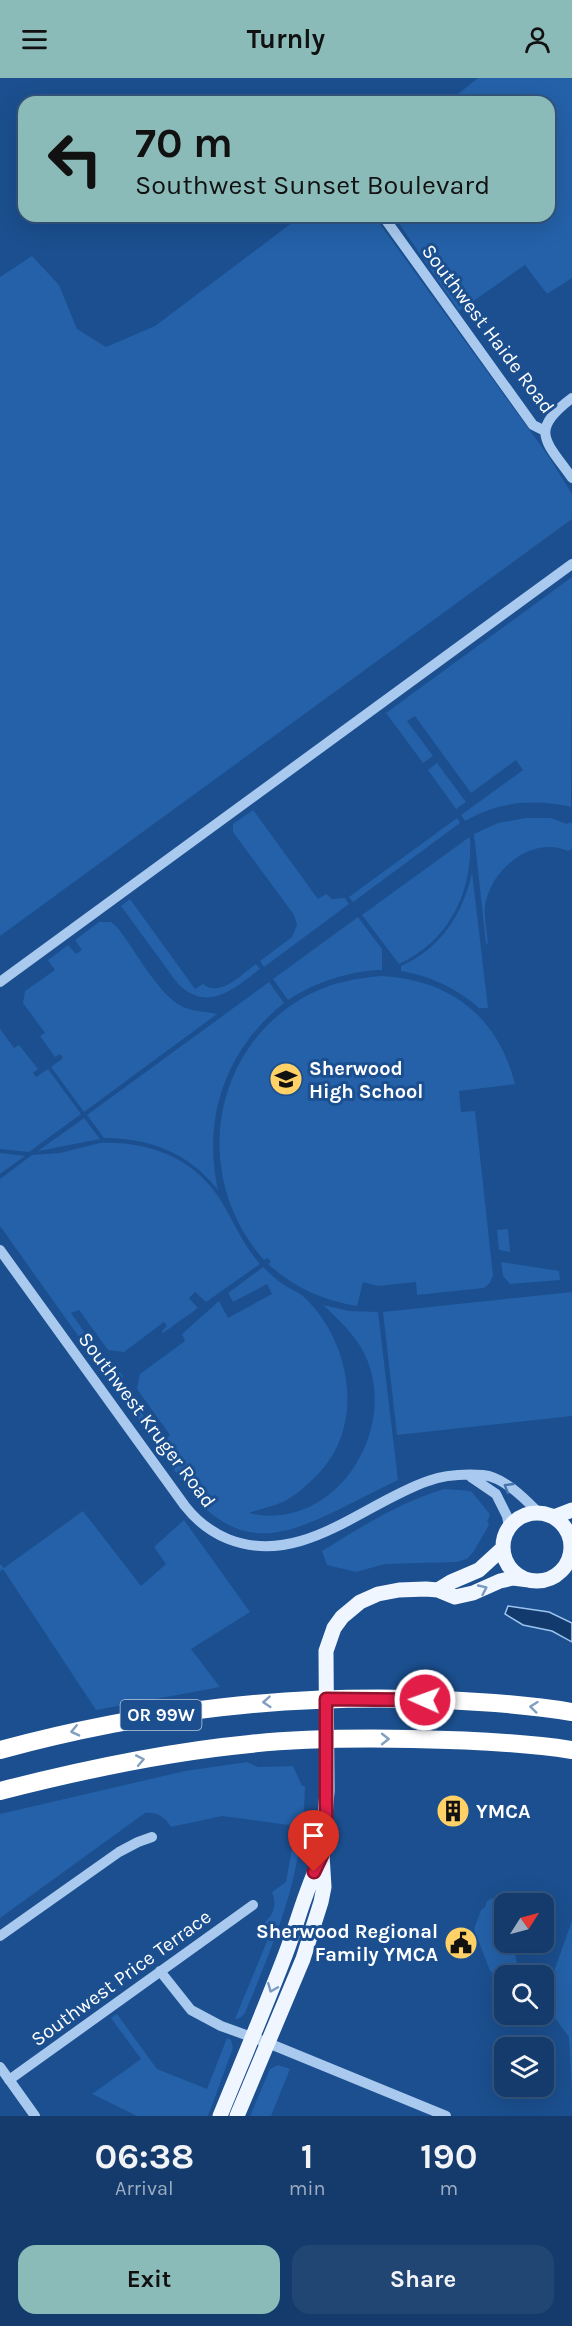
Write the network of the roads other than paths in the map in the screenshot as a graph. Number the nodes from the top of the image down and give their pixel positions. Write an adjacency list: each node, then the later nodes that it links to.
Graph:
1 (387, 222): 3 (street, Southwest Haide Road)
2 (572, 399): 3 (street, Southwest Haide Road)
3 (544, 431): 4 (street, Southwest Haide Road)
4 (572, 478)
5 (572, 564): 6 (street)
6 (0, 982)
7 (0, 1250): 8 (street, Southwest Kruger Road)
8 (471, 1477): 10 (street, Southwest Kruger Road, one-way to 8); 11 (street)
9 (572, 1510): 10 (main road)
10 (547, 1515): 11 (main road); 12 (main road)
11 (509, 1527): 13 (main road)
12 (572, 1542): 14 (main road)
13 (503, 1548): 14 (main road); 15 (main road)
14 (530, 1580): 15 (main road, one-way to 14)
15 (438, 1590): 16 (main road)
16 (326, 1699): 17 (highway, OR 99W, one-way to 16); 18 (main road); 19 (highway, OR 99W, one-way to 19)
17 (572, 1712)
18 (327, 1740): 20 (highway, OR 99W, one-way to 20); 21 (highway, OR 99W, one-way to 18); 23 (main road)
19 (0, 1750)
20 (572, 1750)
21 (0, 1791)
22 (152, 1837): 25 (street)
23 (322, 1855): 27 (main road, one-way to 27); 28 (main road)
24 (253, 1905): 26 (street, Southwest Price Terrace)
25 (0, 1936)
26 (160, 1971): 27 (street); 30 (street, Southwest Price Terrace)
27 (252, 2037): 28 (street); 32 (main road)
28 (268, 2043): 33 (main road); 34 (street)
29 (0, 2067): 30 (street)
30 (9, 2080): 31 (street)
31 (35, 2116)
32 (220, 2116)
33 (237, 2116)
34 (446, 2116)

